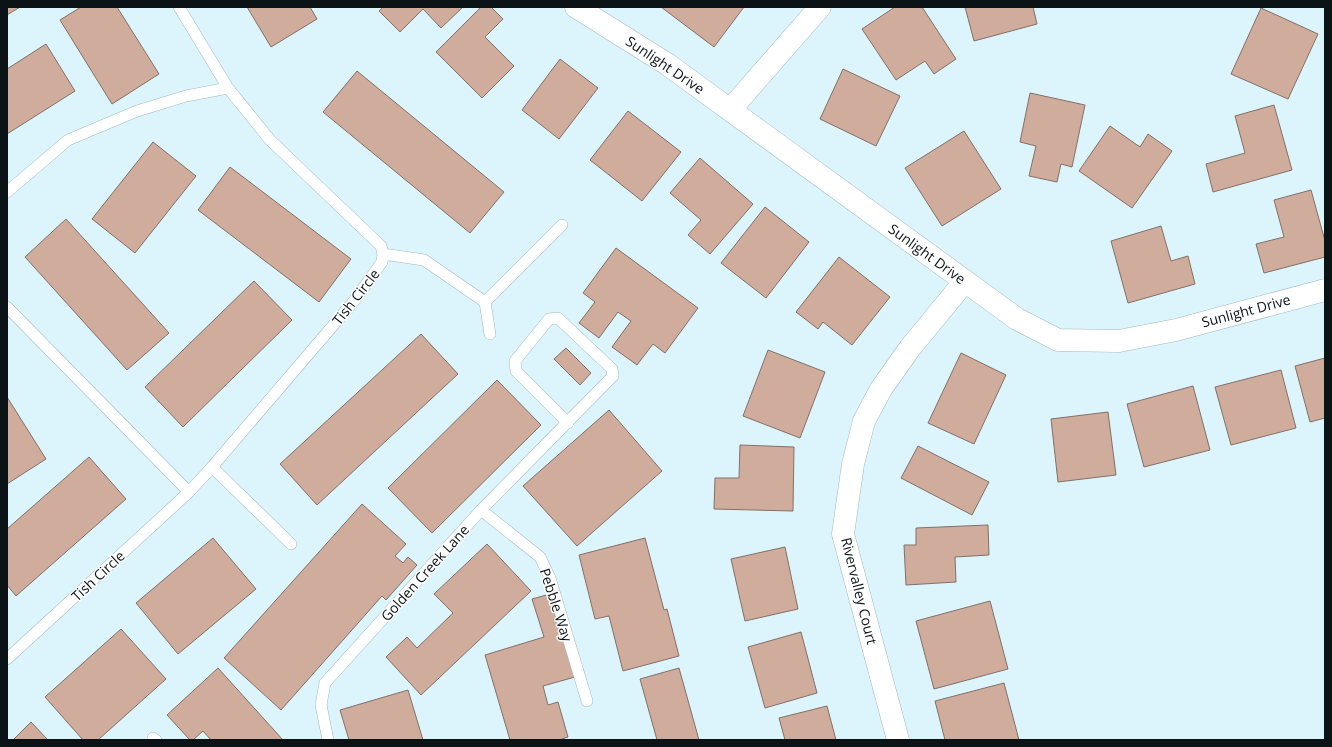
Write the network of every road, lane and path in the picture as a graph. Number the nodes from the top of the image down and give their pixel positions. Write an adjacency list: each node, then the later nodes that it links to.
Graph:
1 (179, 7): 4 (lane, Tish Circle)
2 (576, 7): 5 (street, Sunlight Drive)
3 (820, 7): 5 (street)
4 (228, 88): 6 (lane); 8 (lane, Tish Circle)
5 (730, 110): 9 (street, Sunlight Drive)
6 (7, 192)
7 (562, 225): 11 (lane)
8 (383, 254): 11 (lane); 15 (lane, Tish Circle)
9 (965, 281): 10 (street, Sunlight Drive); 22 (street, Rivervalley Court)
10 (1325, 290)
11 (485, 302): 13 (lane)
12 (7, 306): 16 (lane)
13 (490, 334)
14 (568, 423): 14 (lane, Golden Creek Lane); 17 (lane, Golden Creek Lane)
15 (212, 467): 16 (lane, Tish Circle); 18 (lane)
16 (189, 492): 19 (lane, Tish Circle)
17 (481, 510): 20 (lane, Pebble Way); 21 (lane, Golden Creek Lane)
18 (291, 544)
19 (7, 659)
20 (586, 702)
21 (328, 740)
22 (898, 740)

